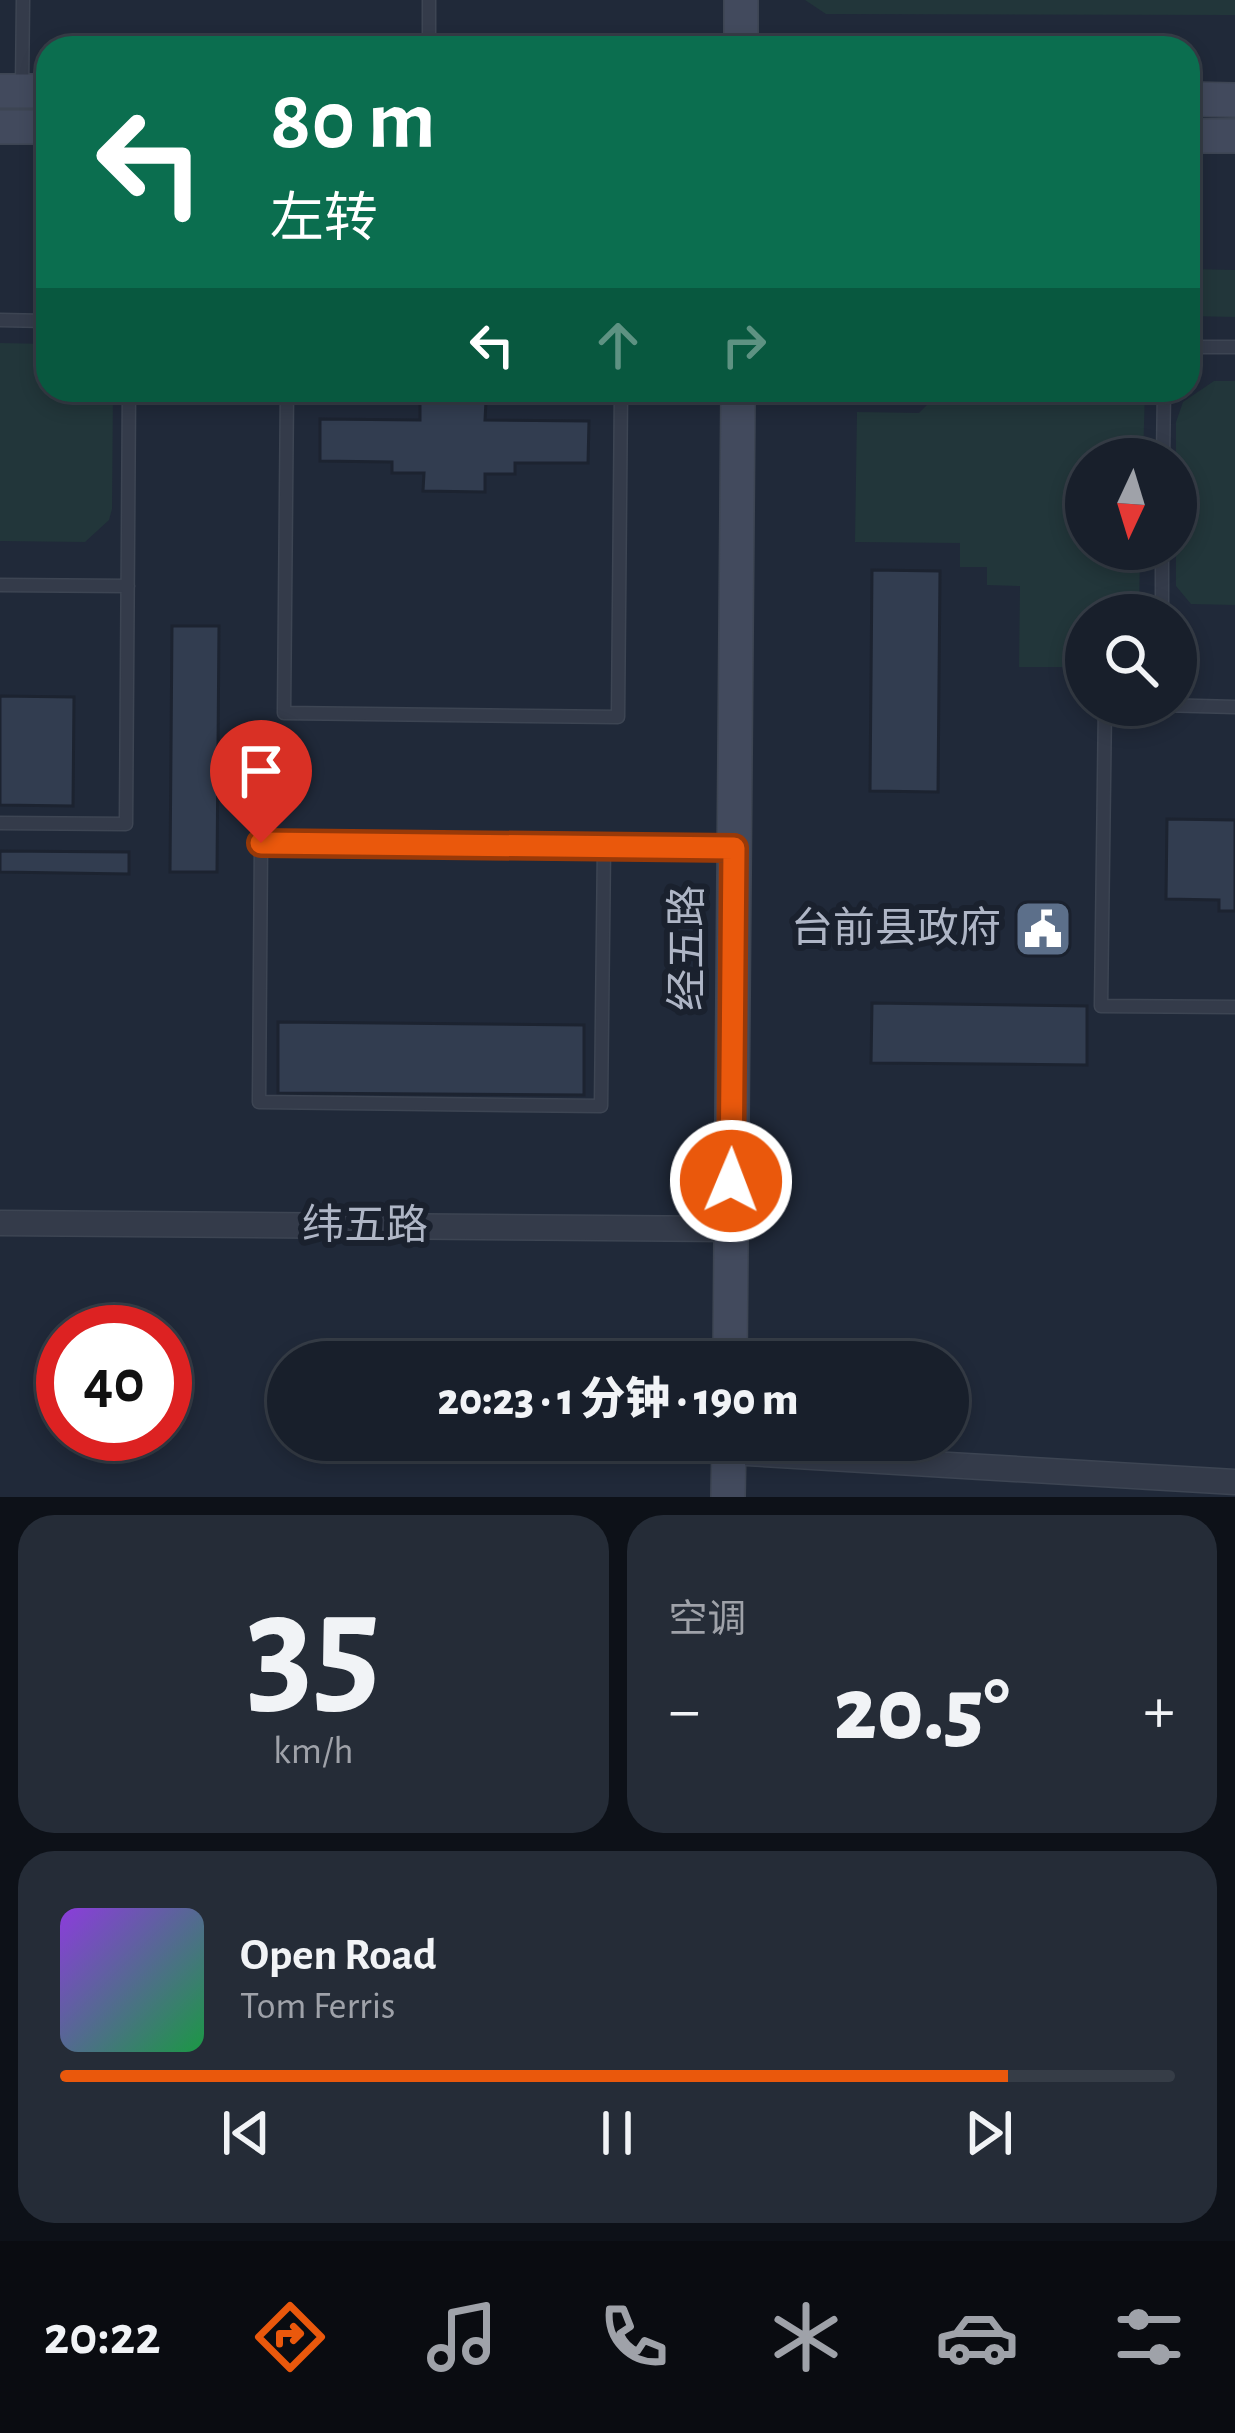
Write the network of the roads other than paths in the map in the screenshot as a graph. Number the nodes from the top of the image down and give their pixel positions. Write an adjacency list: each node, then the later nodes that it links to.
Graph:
1 (23, 0): 6 (lane)
2 (429, 0): 4 (lane)
3 (741, 0): 5 (street)
4 (429, 36)
5 (741, 36)
6 (23, 91)
7 (1200, 100): 8 (street)
8 (1235, 100)
9 (0, 127): 10 (street)
10 (36, 127)
11 (1200, 136): 12 (street)
12 (1235, 136)
13 (0, 320): 14 (lane)
14 (36, 321)
15 (1200, 347): 16 (lane)
16 (1235, 347)
17 (129, 402): 24 (lane)
18 (286, 402): 19 (lane)
19 (621, 402)
20 (738, 402): 30 (street, 经五路)
21 (1164, 402): 22 (lane)
22 (1163, 438)
23 (0, 585): 24 (lane)
24 (128, 586): 28 (lane)
25 (1197, 705): 26 (lane)
26 (1235, 706)
27 (1105, 726): 31 (lane)
28 (0, 823)
29 (604, 847): 29 (lane); 30 (lane)
30 (734, 848): 33 (street, 经五路)
31 (1235, 1007)
32 (0, 1223): 33 (street, 纬五路)
33 (731, 1229): 34 (street, 经五路)
34 (730, 1341)
35 (729, 1461): 38 (street)
36 (940, 1461): 37 (street)
37 (1235, 1482)
38 (728, 1497)

